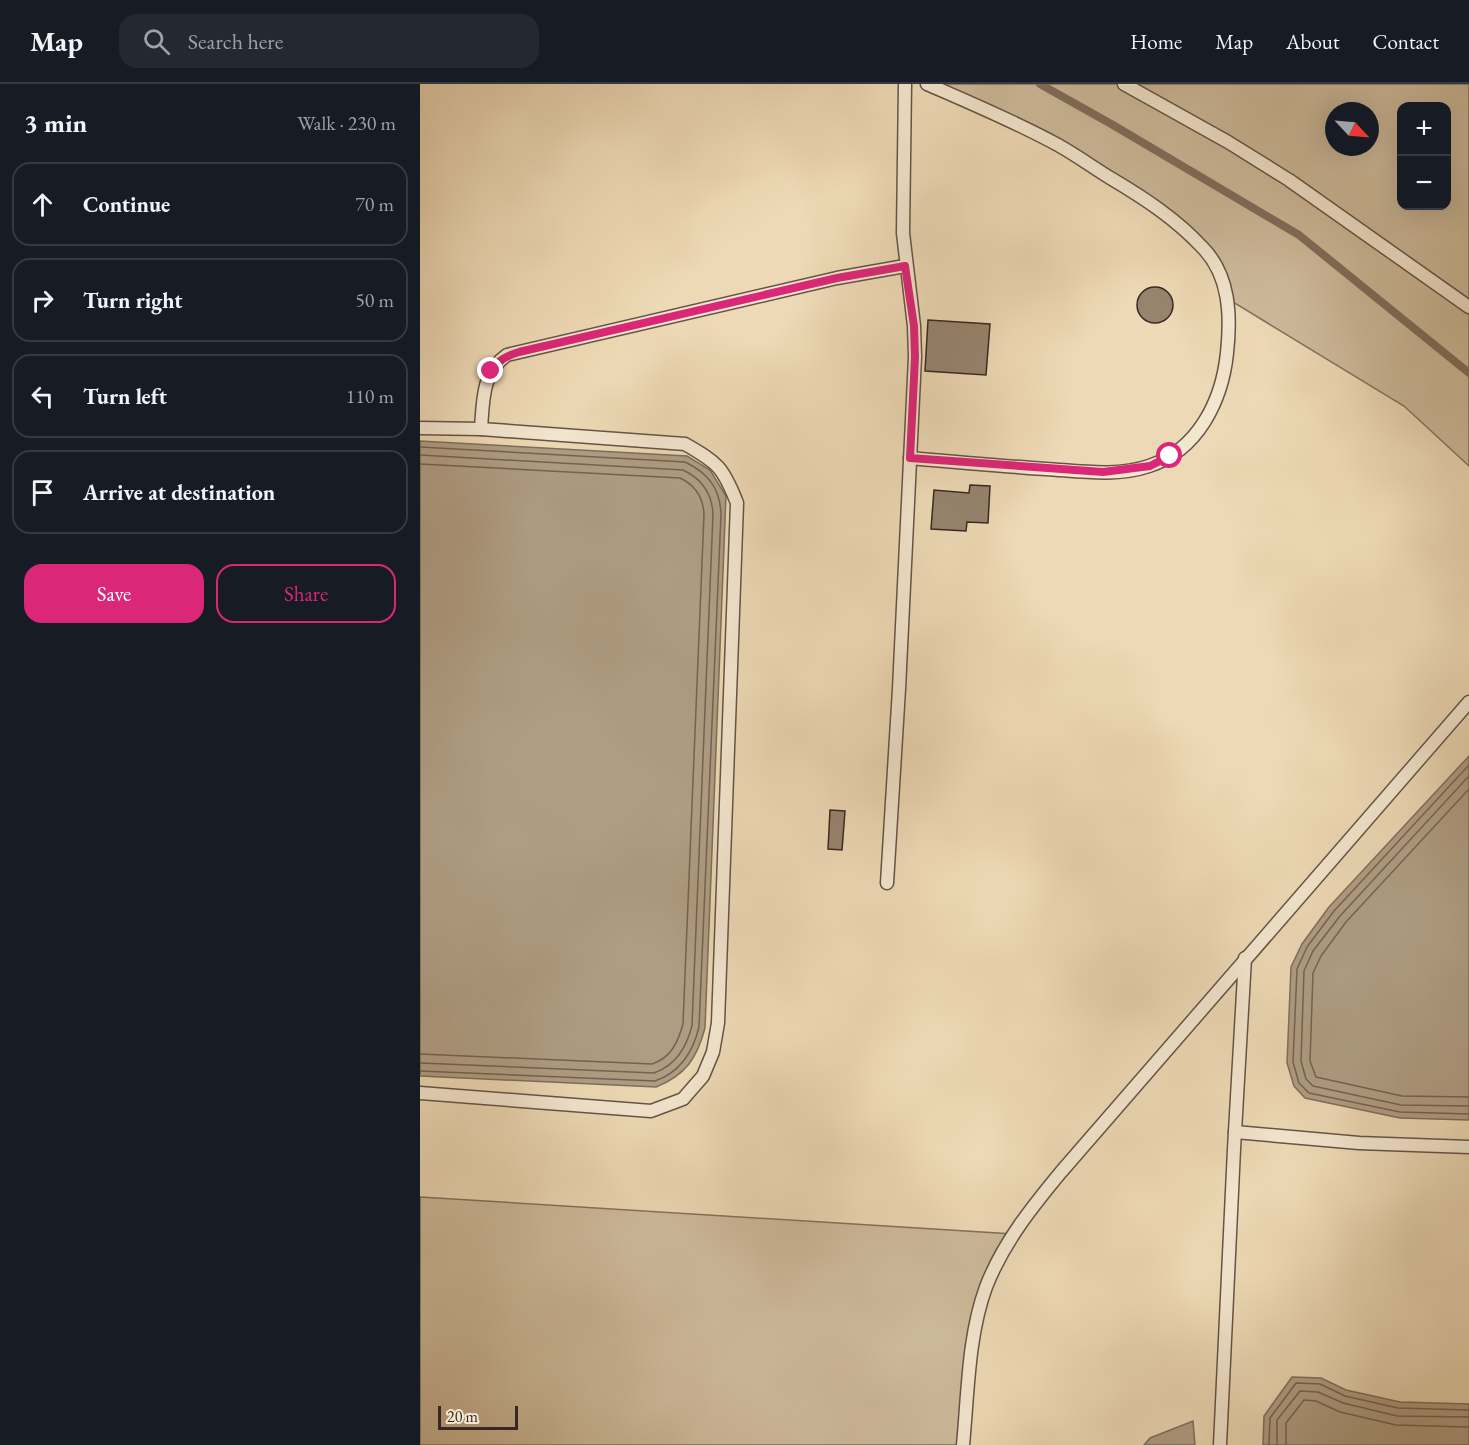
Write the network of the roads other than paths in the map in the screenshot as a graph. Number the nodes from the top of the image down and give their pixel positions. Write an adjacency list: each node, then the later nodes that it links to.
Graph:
1 (905, 84): 4 (lane)
2 (927, 84): 8 (lane)
3 (1124, 84): 5 (lane)
4 (905, 266): 7 (lane); 8 (lane)
5 (1469, 307)
6 (420, 428): 7 (lane)
7 (481, 429): 12 (lane)
8 (910, 458): 10 (lane)
9 (1469, 702): 11 (lane)
10 (887, 883)
11 (1245, 958): 13 (lane); 15 (lane)
12 (420, 1093)
13 (1235, 1132): 14 (lane); 16 (lane)
14 (1469, 1147)
15 (963, 1445)
16 (1220, 1445)

